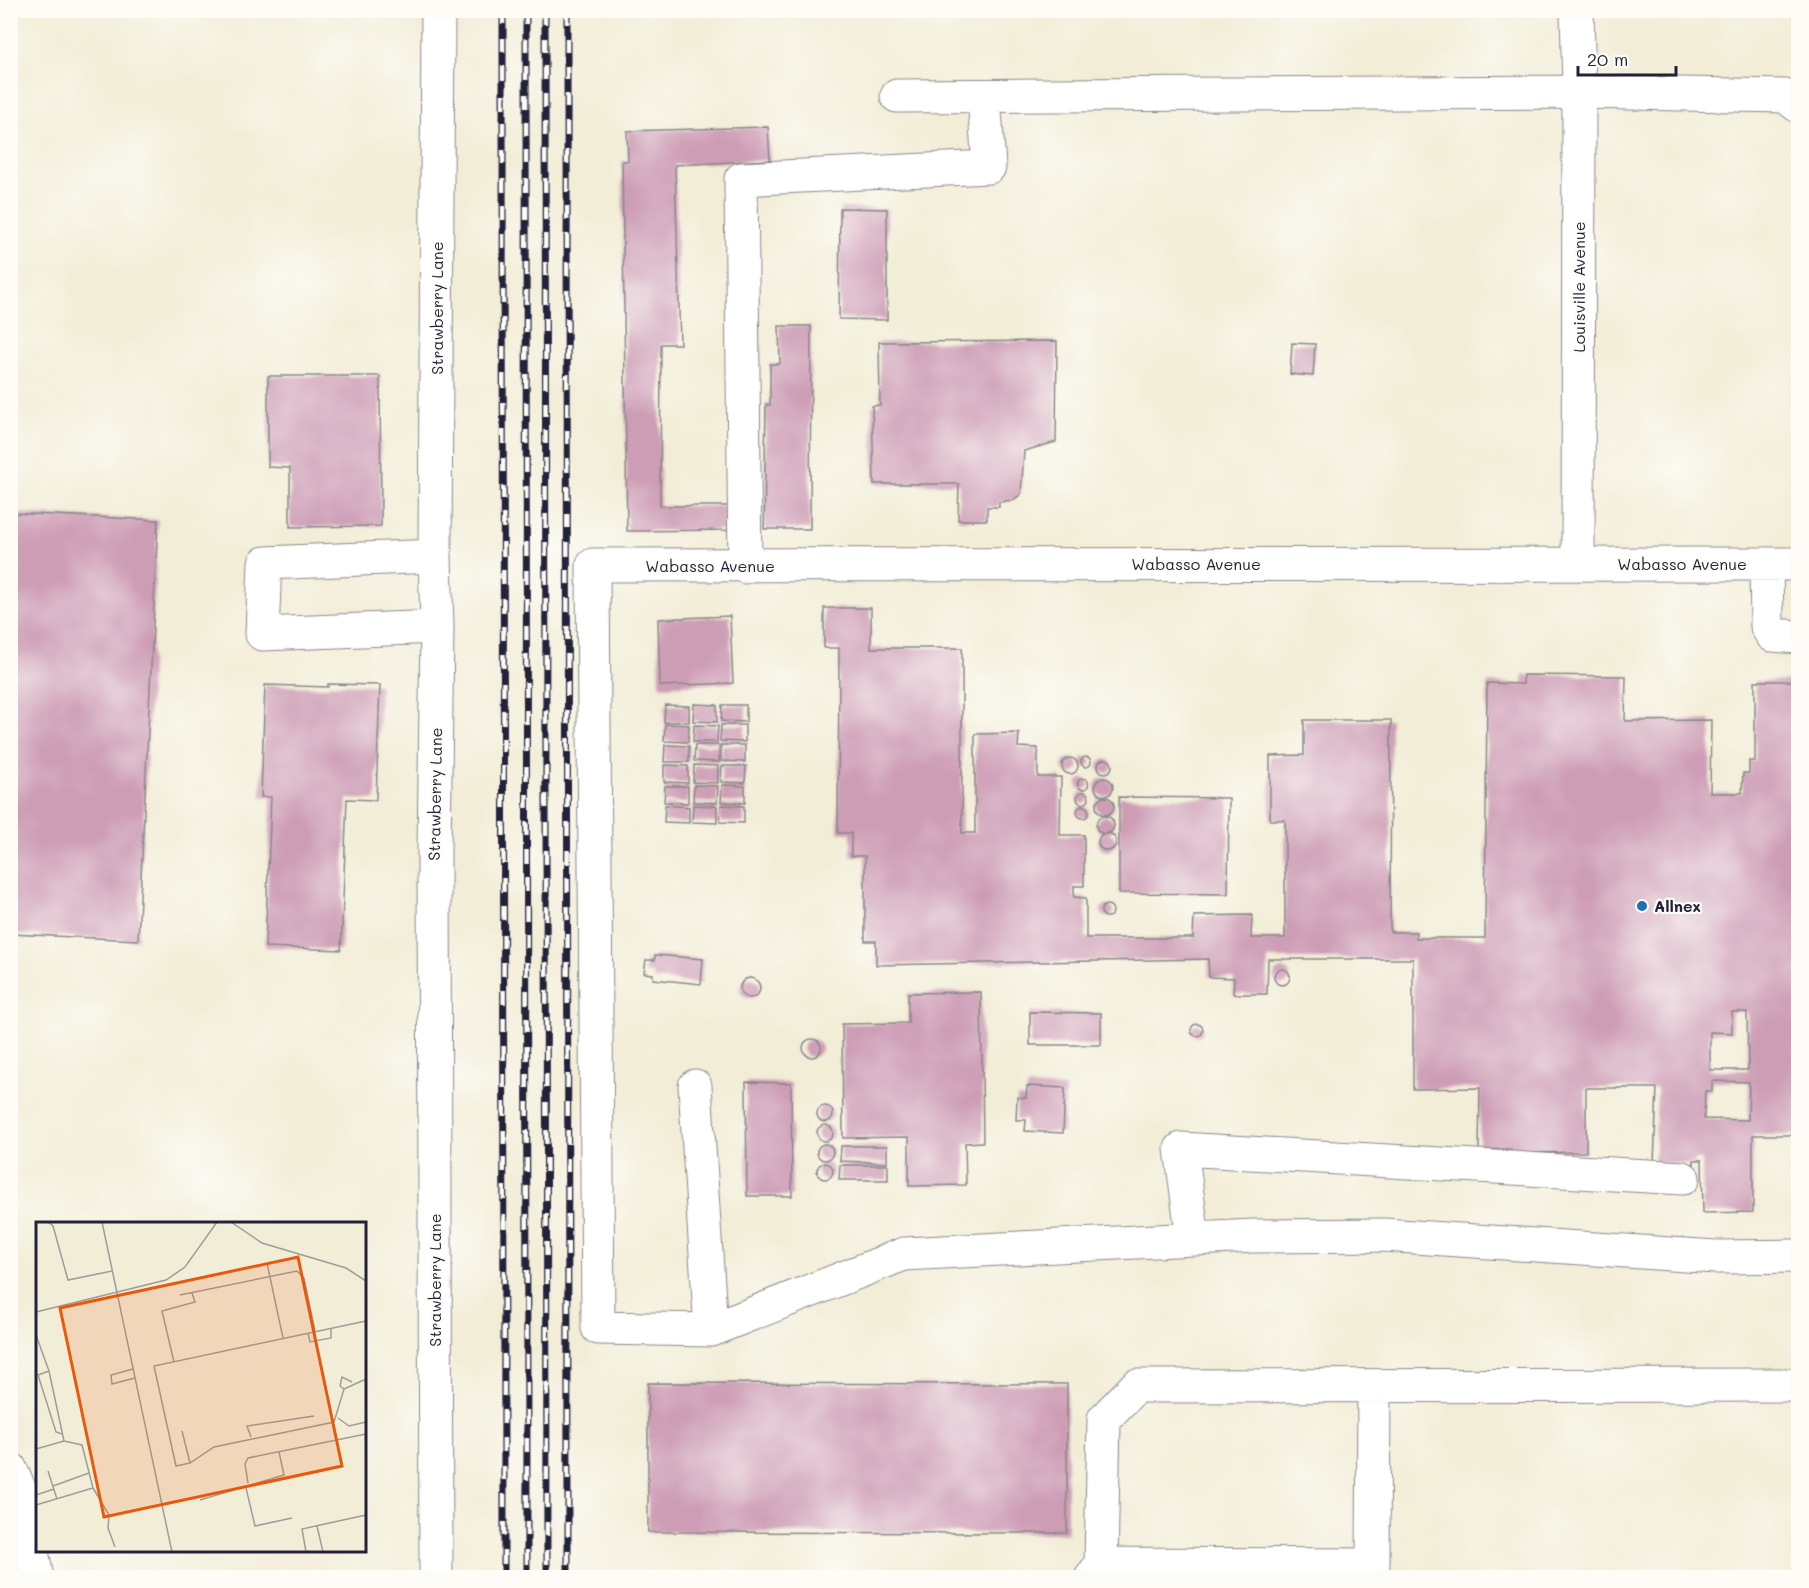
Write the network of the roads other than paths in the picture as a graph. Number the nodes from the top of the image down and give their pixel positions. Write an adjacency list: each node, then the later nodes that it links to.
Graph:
1 (438, 10): 7 (street, Strawberry Lane)
2 (1577, 10): 3 (street, Louisville Avenue)
3 (1579, 92): 5 (street); 6 (street); 8 (street, Louisville Avenue)
4 (897, 96): 5 (street)
5 (984, 96): 11 (street)
6 (1798, 106)
7 (435, 556): 12 (street, Strawberry Lane); 12 (street)
8 (1578, 563): 9 (street, Wabasso Avenue); 11 (street, Wabasso Avenue)
9 (1766, 564): 10 (street, Wabasso Avenue); 13 (street)
10 (1798, 564)
11 (745, 567): 18 (street, Wabasso Avenue)
12 (437, 627): 24 (street, Strawberry Lane)
13 (1798, 637)
14 (695, 1086): 18 (street)
15 (1683, 1178): 16 (street)
16 (1193, 1239): 17 (street); 18 (street)
17 (1798, 1256)
18 (711, 1330)
19 (1798, 1384): 20 (street)
20 (1374, 1386): 22 (street); 22 (street)
21 (10, 1468): 23 (street)
22 (1096, 1571)
23 (37, 1578)
24 (436, 1578)

